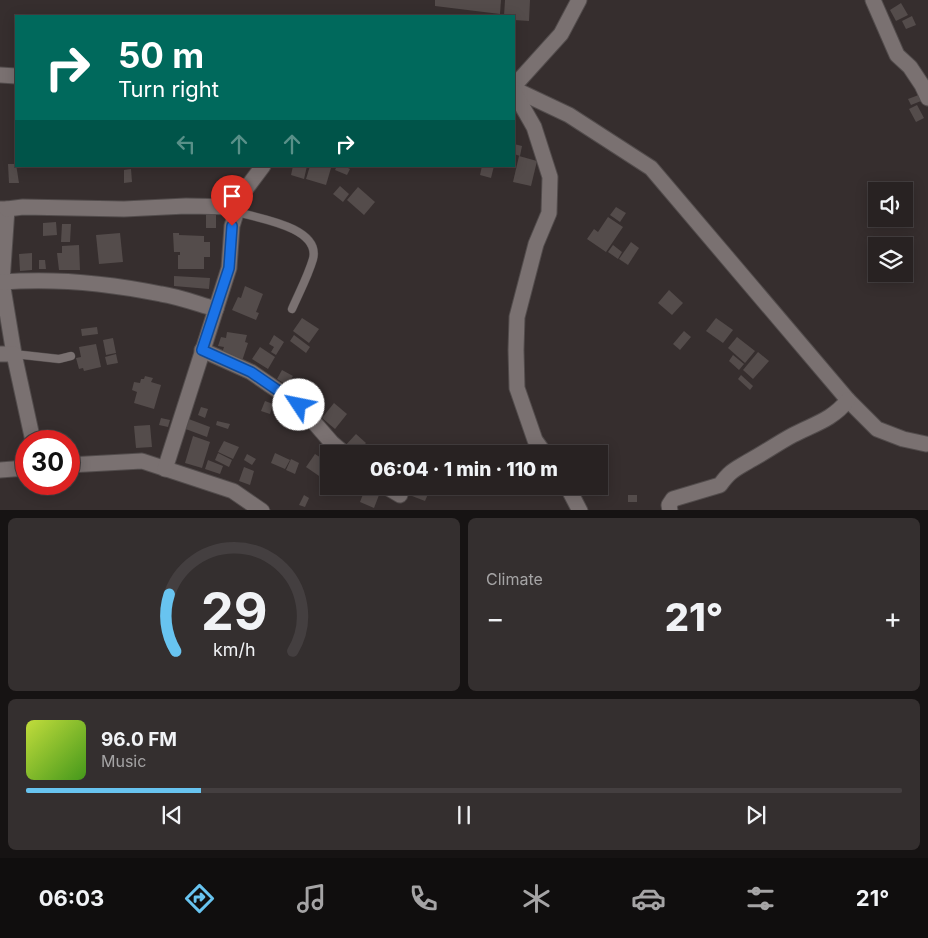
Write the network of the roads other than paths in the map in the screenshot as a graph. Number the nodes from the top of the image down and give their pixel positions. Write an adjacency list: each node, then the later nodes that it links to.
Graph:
1 (579, 0): 5 (street)
2 (873, 0): 8 (street)
3 (0, 75): 4 (street)
4 (15, 76)
5 (515, 88)
6 (515, 89): 18 (street)
7 (515, 91): 22 (street)
8 (928, 98)
9 (262, 167): 11 (street)
10 (3, 209): 11 (street); 12 (street)
11 (238, 210): 13 (street); 14 (lane)
12 (2, 282): 13 (street); 16 (street)
13 (216, 309): 15 (street)
14 (292, 310)
15 (202, 350): 21 (street); 25 (street)
16 (7, 354): 17 (lane); 19 (street)
17 (71, 356)
18 (848, 400): 20 (street); 30 (street)
19 (30, 430)
20 (926, 444)
21 (335, 445)
22 (539, 445)
23 (80, 464): 25 (street)
24 (15, 469): 26 (street)
25 (165, 469): 28 (street)
26 (0, 470)
27 (572, 495): 29 (street)
28 (262, 510)
29 (580, 510)
30 (670, 510)

